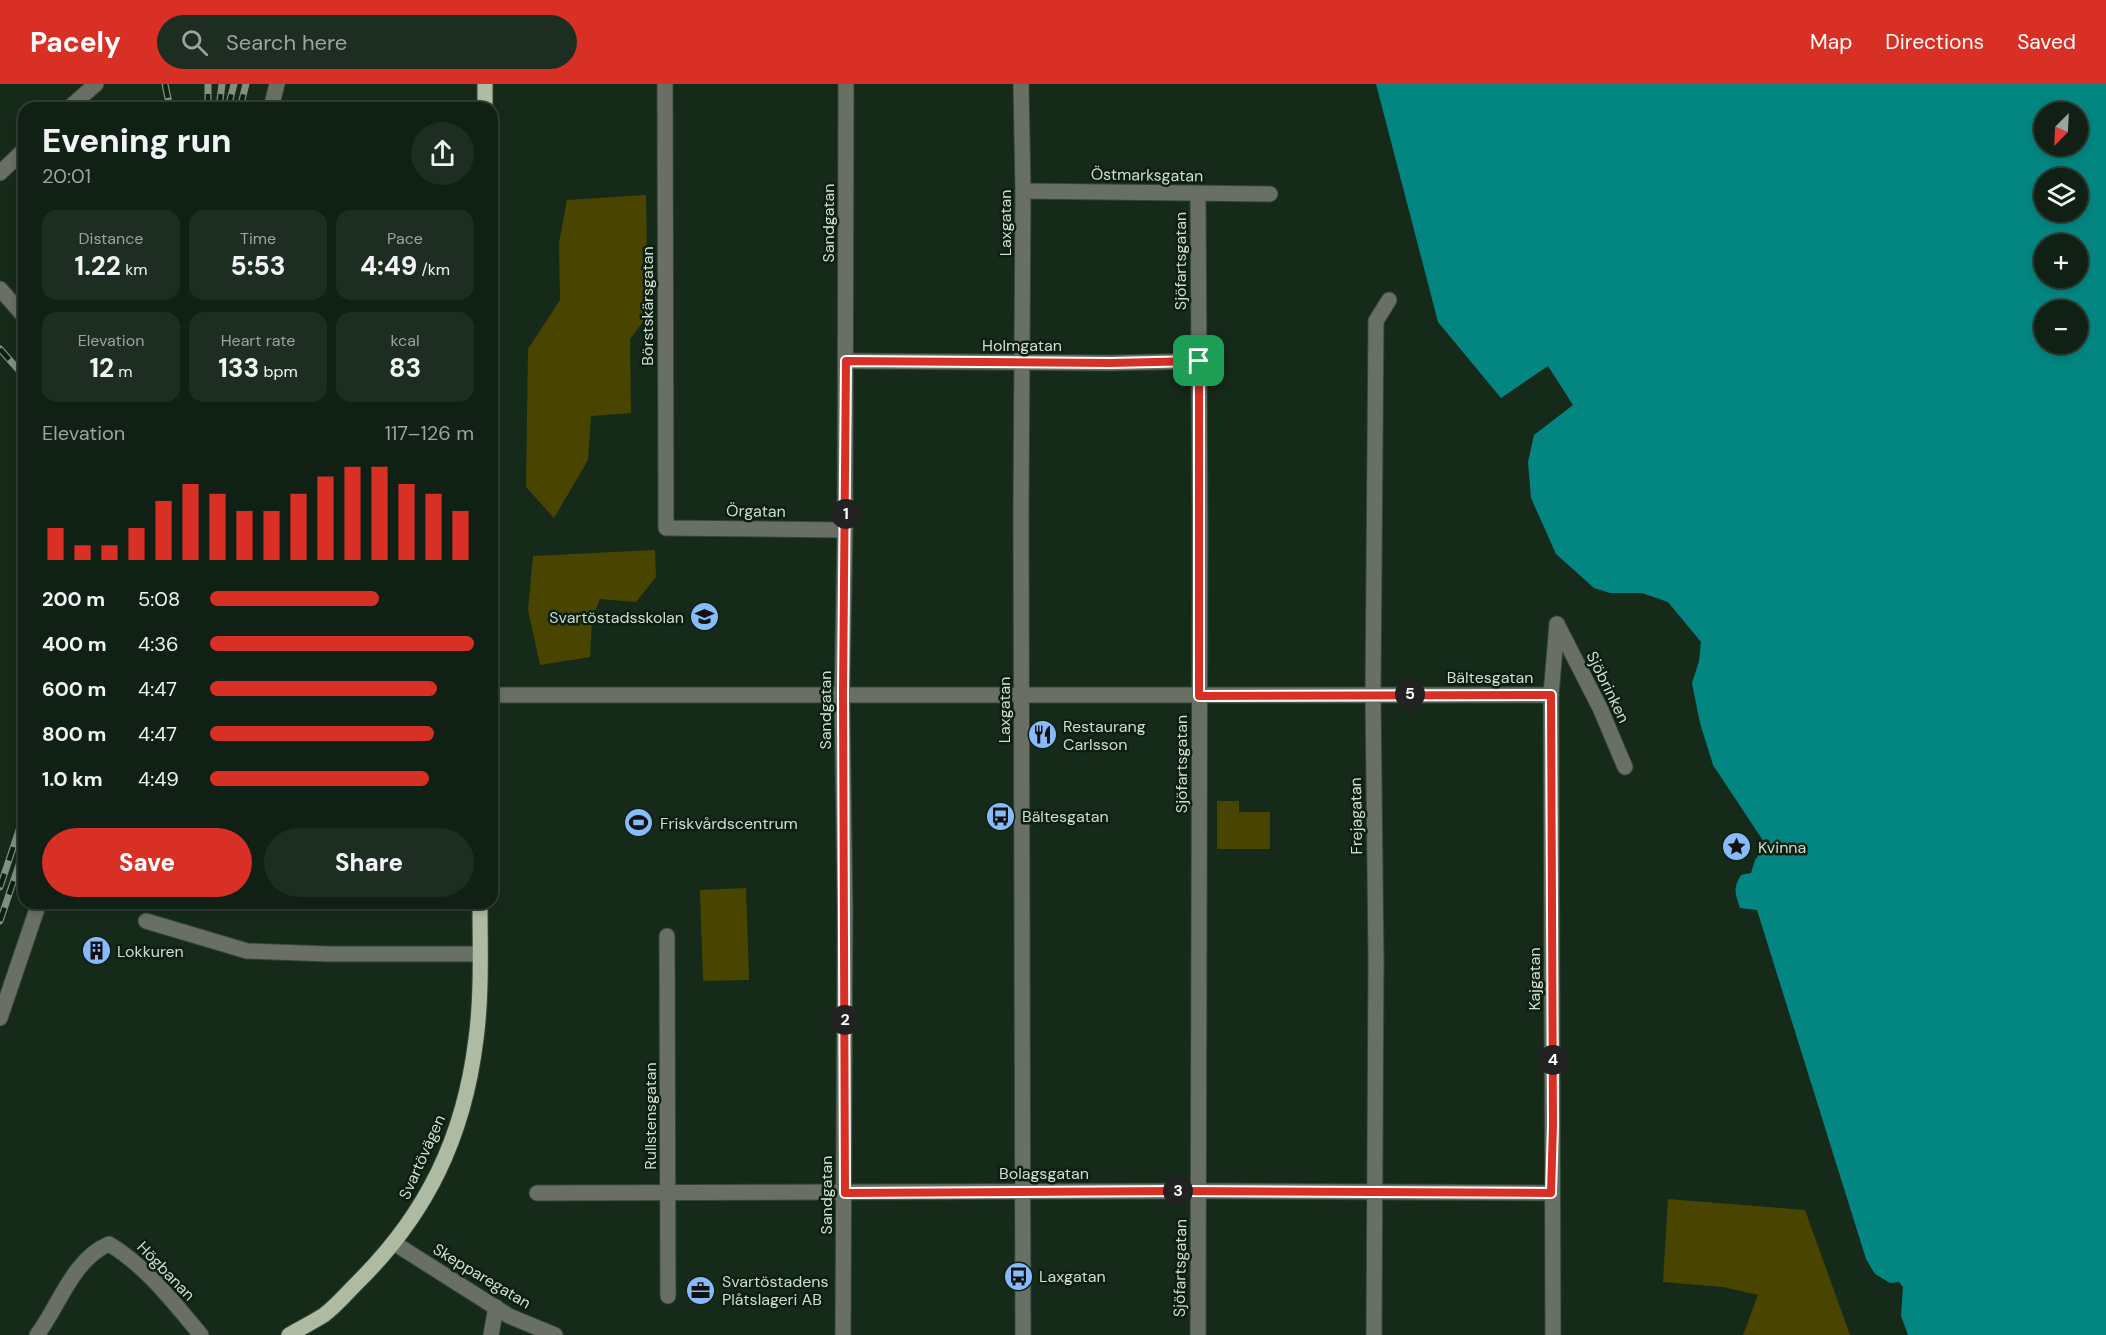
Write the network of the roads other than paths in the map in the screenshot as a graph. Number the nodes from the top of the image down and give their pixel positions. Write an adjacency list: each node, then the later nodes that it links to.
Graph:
1 (96, 84): 7 (street)
2 (277, 84): 8 (street)
3 (485, 84): 9 (main road)
4 (665, 84): 21 (street, Börstskärsgatan)
5 (846, 84): 18 (street, Sandgatan)
6 (1021, 84): 12 (street, Laxgatan)
7 (76, 102)
8 (272, 102)
9 (485, 102)
10 (18, 156): 11 (street)
11 (0, 173)
12 (1023, 191): 13 (street, Östmarksgatan); 20 (street, Laxgatan)
13 (1198, 194): 14 (street, Östmarksgatan); 19 (street, Sjöfartsgatan)
14 (1270, 194)
15 (0, 289): 17 (street)
16 (1389, 300): 25 (street, Frejagatan)
17 (18, 309)
18 (846, 361): 20 (street, Holmgatan); 22 (street, Sandgatan)
19 (1199, 361): 20 (street, Holmgatan); 29 (street, Sjöfartsgatan)
20 (1022, 362): 27 (street, Laxgatan)
21 (666, 528): 22 (street, Örgatan)
22 (845, 530): 24 (street, Sandgatan)
23 (1557, 624): 28 (street, Kajgatan); 30 (street, Sjöbrinken)
24 (843, 694): 26 (street, Bältesgatan); 27 (street, Bältesgatan); 42 (street, Sandgatan)
25 (1373, 694): 28 (street, Bältesgatan); 29 (street, Bältesgatan); 39 (street, Frejagatan)
26 (498, 695)
27 (1022, 695): 29 (street, Bältesgatan); 37 (street, Laxgatan)
28 (1551, 695): 43 (street, Kajgatan)
29 (1199, 696): 38 (street, Sjöfartsgatan)
30 (1625, 767)
31 (37, 909): 36 (street)
32 (480, 909): 35 (main road, Svartövägen)
33 (146, 921): 35 (street)
34 (668, 936): 40 (street, Rullstensgatan)
35 (480, 954): 44 (main road, Svartövägen)
36 (0, 1018)
37 (1022, 1191): 38 (street, Bolagsgatan); 42 (street, Bolagsgatan); 53 (street, Laxgatan)
38 (1199, 1191): 39 (street, Bolagsgatan); 54 (street, Sjöfartsgatan)
39 (1375, 1191): 43 (street, Bolagsgatan); 55 (street, Frejagatan)
40 (668, 1192): 41 (street, Bolagsgatan); 42 (street, Bolagsgatan); 45 (street, Rullstensgatan)
41 (537, 1193)
42 (845, 1193): 52 (street, Sandgatan)
43 (1551, 1193): 56 (street, Kajgatan)
44 (394, 1243): 46 (street, Skepparegatan); 49 (main road, Svartövägen)
45 (668, 1296)
46 (496, 1308): 50 (street); 51 (street, Skepparegatan)
47 (200, 1334): 48 (street, Högbanan)
48 (37, 1335)
49 (289, 1335)
50 (491, 1335)
51 (555, 1335)
52 (843, 1335)
53 (1023, 1335)
54 (1198, 1335)
55 (1374, 1335)
56 (1552, 1335)

